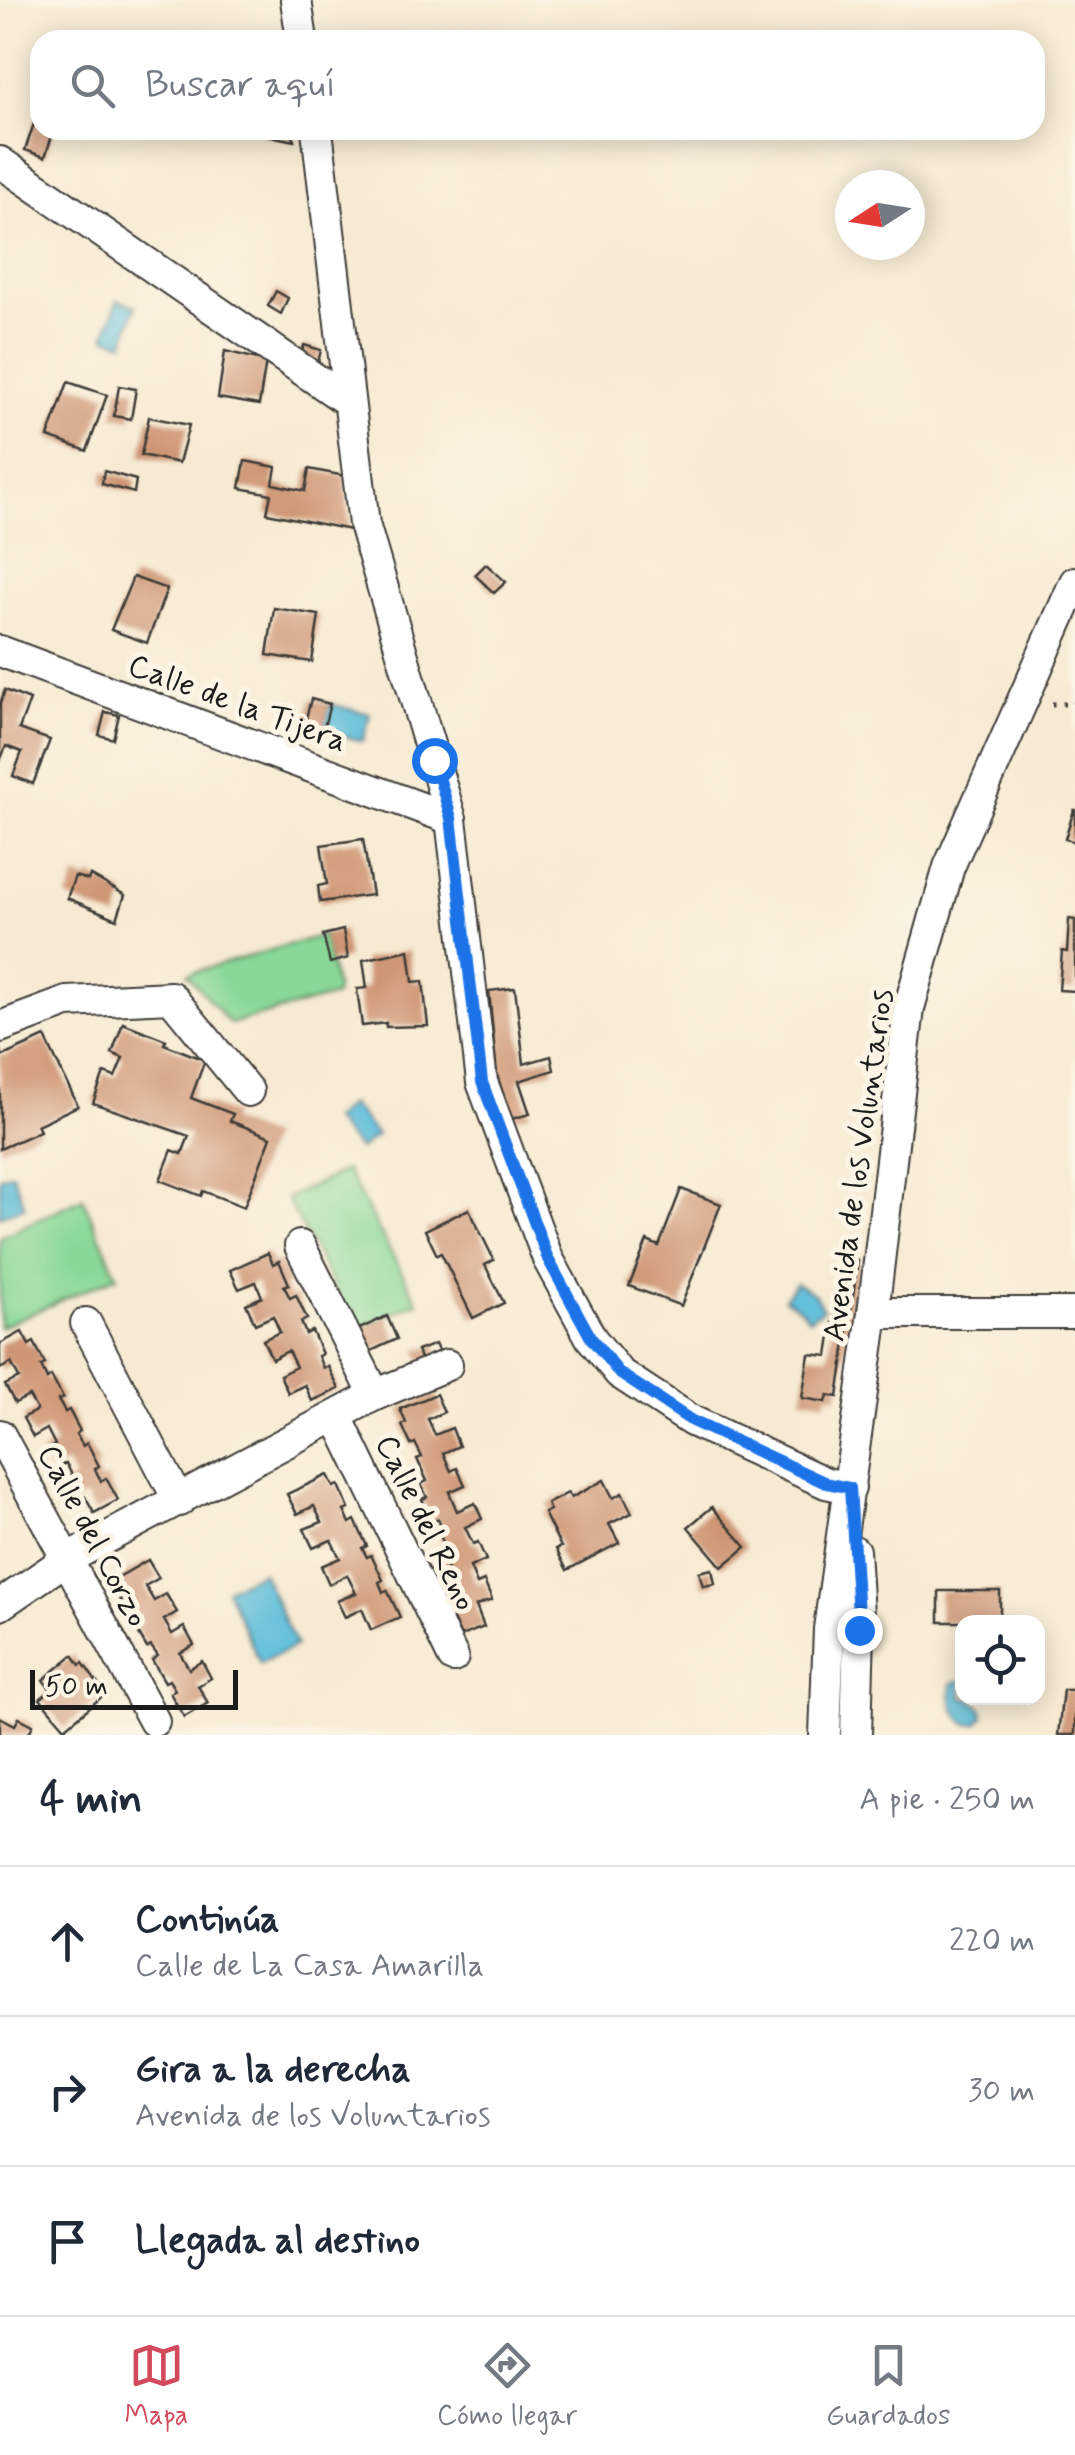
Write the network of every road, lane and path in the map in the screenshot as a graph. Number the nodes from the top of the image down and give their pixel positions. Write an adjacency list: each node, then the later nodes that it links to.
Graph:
1 (296, 0): 2 (street)
2 (300, 30)
3 (318, 140): 5 (street)
4 (0, 162): 5 (street)
5 (349, 402): 8 (street)
6 (1075, 582): 12 (street, Avenida de los Voluntarios)
7 (0, 651): 8 (street, Calle de la Tijera)
8 (451, 818): 19 (street)
9 (0, 1027): 10 (street)
10 (248, 1091)
11 (300, 1246): 16 (street, Calle del Reno)
12 (873, 1313): 13 (street); 19 (street, Avenida de los Voluntarios)
13 (1075, 1313)
14 (86, 1322): 20 (street)
15 (446, 1365): 16 (street, Calle del Reno)
16 (376, 1395): 17 (street, Calle del Reno)
17 (337, 1417): 20 (street, Calle del Reno); 23 (street, Calle del Reno)
18 (0, 1435): 21 (street, Calle del Corzo)
19 (850, 1488): 25 (street, Avenida de los Voluntarios); 26 (street, Avenida de los Voluntarios)
20 (179, 1500): 21 (street, Calle del Reno)
21 (67, 1559): 22 (street, Calle del Reno); 24 (street, Calle del Corzo)
22 (0, 1605)
23 (453, 1657)
24 (154, 1722)
25 (825, 1735)
26 (856, 1735)

